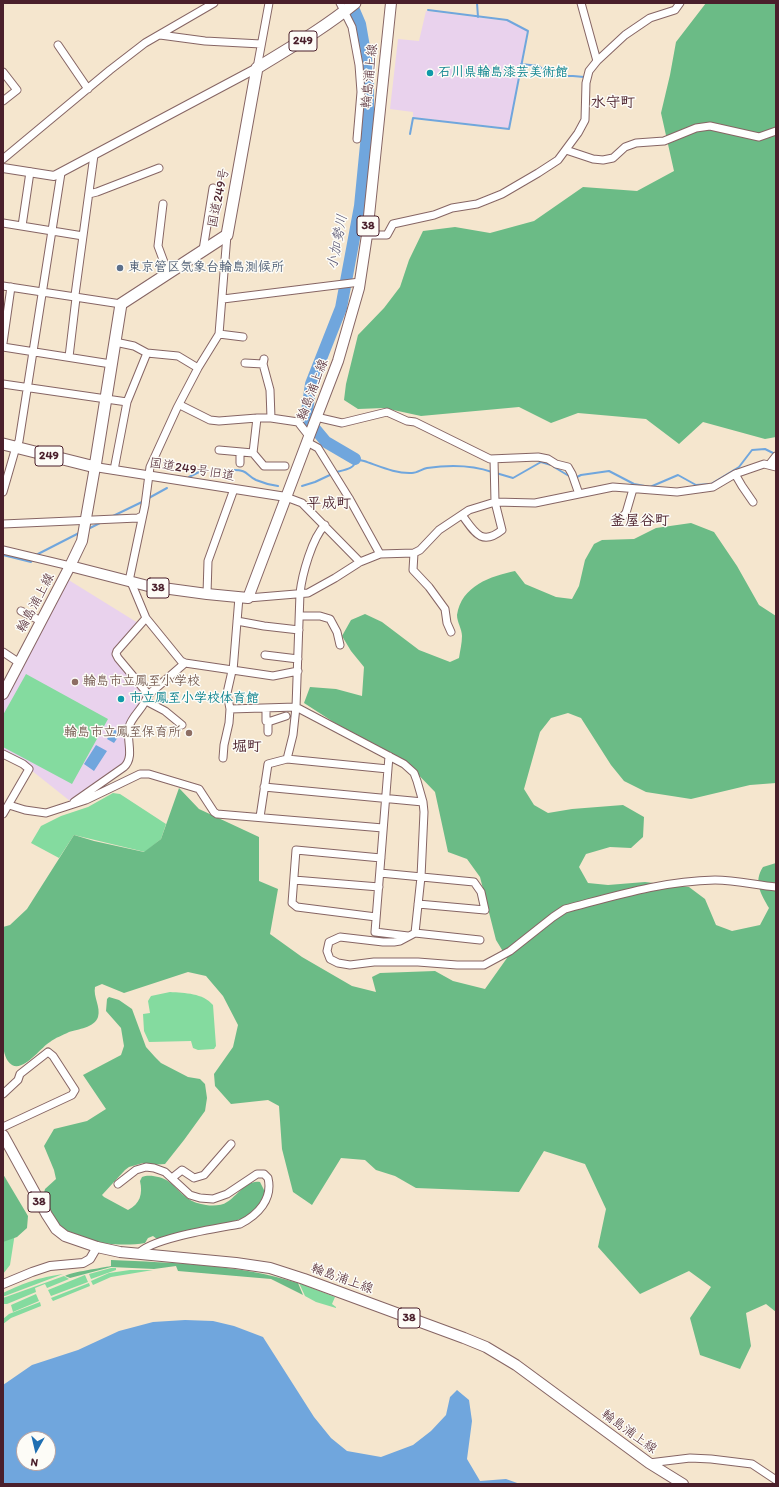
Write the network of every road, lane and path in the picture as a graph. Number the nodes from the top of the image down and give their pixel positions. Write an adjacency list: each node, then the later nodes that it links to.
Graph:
1 (200, 3): 9 (street)
2 (214, 3): 9 (street)
3 (269, 3): 11 (street)
4 (355, 3): 8 (highway, 249)
5 (581, 3): 13 (street)
6 (680, 3): 13 (street)
7 (391, 4): 34 (main road, 輪島浦上線 / 38)
8 (343, 8): 14 (highway, 249); 19 (street)
9 (199, 12): 10 (street)
10 (160, 35): 11 (street); 16 (street)
11 (261, 44): 14 (street)
12 (58, 45): 16 (street)
13 (596, 61): 20 (street)
14 (257, 68): 21 (street); 33 (highway, 国道249号)
15 (3, 72): 17 (street)
16 (88, 88): 22 (street)
17 (3, 101)
18 (776, 131): 20 (street)
19 (357, 139)
20 (566, 150): 34 (street)
21 (94, 155): 26 (street); 28 (street)
22 (3, 159)
23 (3, 168): 25 (street)
24 (159, 168): 28 (street)
25 (30, 172): 26 (street); 31 (street)
26 (61, 173): 32 (street)
27 (213, 188): 36 (street)
28 (89, 194): 35 (street)
29 (162, 204): 37 (street)
30 (3, 223): 31 (street)
31 (22, 226): 32 (street)
32 (53, 232): 35 (street); 41 (street)
33 (227, 235): 36 (highway, 国道249号); 43 (street)
34 (367, 235): 38 (main road, 輪島浦上線 / 38)
35 (83, 236): 42 (street)
36 (203, 250): 37 (highway, 国道249号)
37 (168, 273): 44 (highway, 国道249号)
38 (356, 283): 43 (street); 63 (main road, 輪島浦上線 / 38)
39 (3, 286): 40 (street)
40 (11, 287): 41 (street); 48 (street)
41 (42, 292): 42 (street); 50 (street)
42 (76, 298): 44 (street); 52 (street)
43 (222, 299): 45 (street)
44 (120, 304): 47 (highway)
45 (219, 334): 46 (street); 55 (street)
46 (243, 337)
47 (114, 342): 51 (street); 54 (highway)
48 (3, 343)
49 (3, 347): 50 (street)
50 (33, 352): 52 (street); 57 (street)
51 (147, 353): 55 (street); 59 (street)
52 (69, 357): 54 (street)
53 (245, 363): 62 (street)
54 (111, 364): 58 (highway)
55 (198, 368): 60 (street)
56 (3, 384): 57 (street)
57 (28, 388): 58 (street); 66 (street)
58 (105, 399): 59 (street); 75 (highway)
59 (127, 402): 76 (street)
60 (180, 405): 61 (street); 78 (street)
61 (257, 418): 62 (street); 69 (street)
62 (271, 418): 64 (street)
63 (316, 418): 64 (main road, 輪島浦上線 / 38); 71 (street)
64 (308, 437): 83 (main road, 輪島浦上線 / 38); 94 (street)
65 (3, 444): 66 (highway, 249)
66 (16, 447): 75 (highway, 249); 81 (street)
67 (219, 450): 68 (street)
68 (240, 452): 69 (street); 72 (street)
69 (253, 453): 73 (street)
70 (776, 456): 74 (street)
71 (494, 459): 82 (street); 84 (street)
72 (240, 463)
73 (285, 466)
74 (772, 466): 77 (street)
75 (95, 467): 76 (street, 国道249号旧道); 88 (main road, 輪島浦上線)
76 (114, 470): 78 (street, 国道249号旧道)
77 (735, 474): 80 (street); 85 (street)
78 (149, 476): 79 (street, 国道249号旧道); 87 (street)
79 (234, 488): 83 (street, 国道249号旧道); 99 (street)
80 (633, 489): 82 (street); 89 (street)
81 (3, 492)
82 (579, 494): 84 (street)
83 (286, 498): 91 (street); 100 (main road, 輪島浦上線 / 38)
84 (495, 502): 86 (street); 86 (street)
85 (753, 502)
86 (462, 515): 93 (street)
87 (142, 516): 88 (street); 97 (street)
88 (86, 520): 90 (street); 96 (main road, 輪島浦上線)
89 (618, 520)
90 (3, 524)
91 (325, 525): 95 (street); 98 (street)
92 (3, 550): 96 (street)
93 (414, 553): 94 (street); 107 (street)
94 (380, 554): 95 (street)
95 (360, 562): 98 (street)
96 (70, 566): 97 (main road, 輪島浦上線 / 38); 105 (main road, 輪島浦上線)
97 (130, 581): 99 (main road, 輪島浦上線 / 38); 103 (street)
98 (300, 593): 100 (street); 102 (street)
99 (207, 594): 100 (main road, 輪島浦上線 / 38)
100 (243, 598): 104 (street)
101 (21, 611): 105 (street)
102 (300, 616): 106 (street); 108 (street)
103 (146, 618): 113 (street); 117 (street)
104 (237, 620): 106 (street); 114 (street)
105 (41, 621): 112 (main road, 輪島浦上線)
106 (299, 630): 111 (street)
107 (451, 632)
108 (340, 645)
109 (3, 652): 112 (street)
110 (265, 655): 111 (street)
111 (298, 659): 115 (street)
112 (21, 661): 116 (main road, 輪島浦上線)
113 (185, 662): 114 (street); 117 (street)
114 (233, 671): 115 (street); 120 (street)
115 (298, 671): 118 (street)
116 (3, 694)
117 (147, 699): 123 (street); 133 (street)
118 (296, 707): 119 (street); 126 (street); 128 (street)
119 (266, 708): 120 (street); 122 (street)
120 (230, 709): 127 (street)
121 (286, 716): 122 (street)
122 (268, 721): 124 (street)
123 (182, 725)
124 (268, 732)
125 (3, 754): 134 (street)
126 (389, 756): 129 (street); 132 (street)
127 (223, 758)
128 (287, 759): 129 (street); 130 (street)
129 (388, 769): 131 (street)
130 (264, 787): 131 (street); 136 (street)
131 (386, 799): 132 (street); 137 (street)
132 (423, 802): 140 (street)
133 (73, 804): 134 (street); 136 (street)
134 (9, 805): 135 (street)
135 (3, 814)
136 (260, 817): 137 (street)
137 (383, 828): 138 (street)
138 (381, 858): 139 (street); 141 (street)
139 (380, 873): 140 (street); 142 (street)
140 (421, 877): 144 (street); 144 (street)
141 (294, 880): 142 (street); 145 (street)
142 (379, 887): 145 (street)
143 (776, 887): 146 (street)
144 (418, 904): 146 (street)
145 (376, 917): 146 (street)
146 (411, 934): 147 (street)
147 (480, 940)
148 (3, 1094): 149 (street)
149 (3, 1127)
150 (3, 1135): 154 (main road, 輪島浦上線 / 38)
151 (231, 1144): 152 (street)
152 (172, 1178): 153 (street); 155 (street)
153 (118, 1184)
154 (97, 1247): 155 (main road, 輪島浦上線 / 38); 156 (street)
155 (138, 1254): 157 (main road, 輪島浦上線 / 38)
156 (3, 1284)
157 (649, 1463): 158 (street); 159 (main road, 輪島浦上線 / 38)
158 (776, 1480)
159 (683, 1484)

